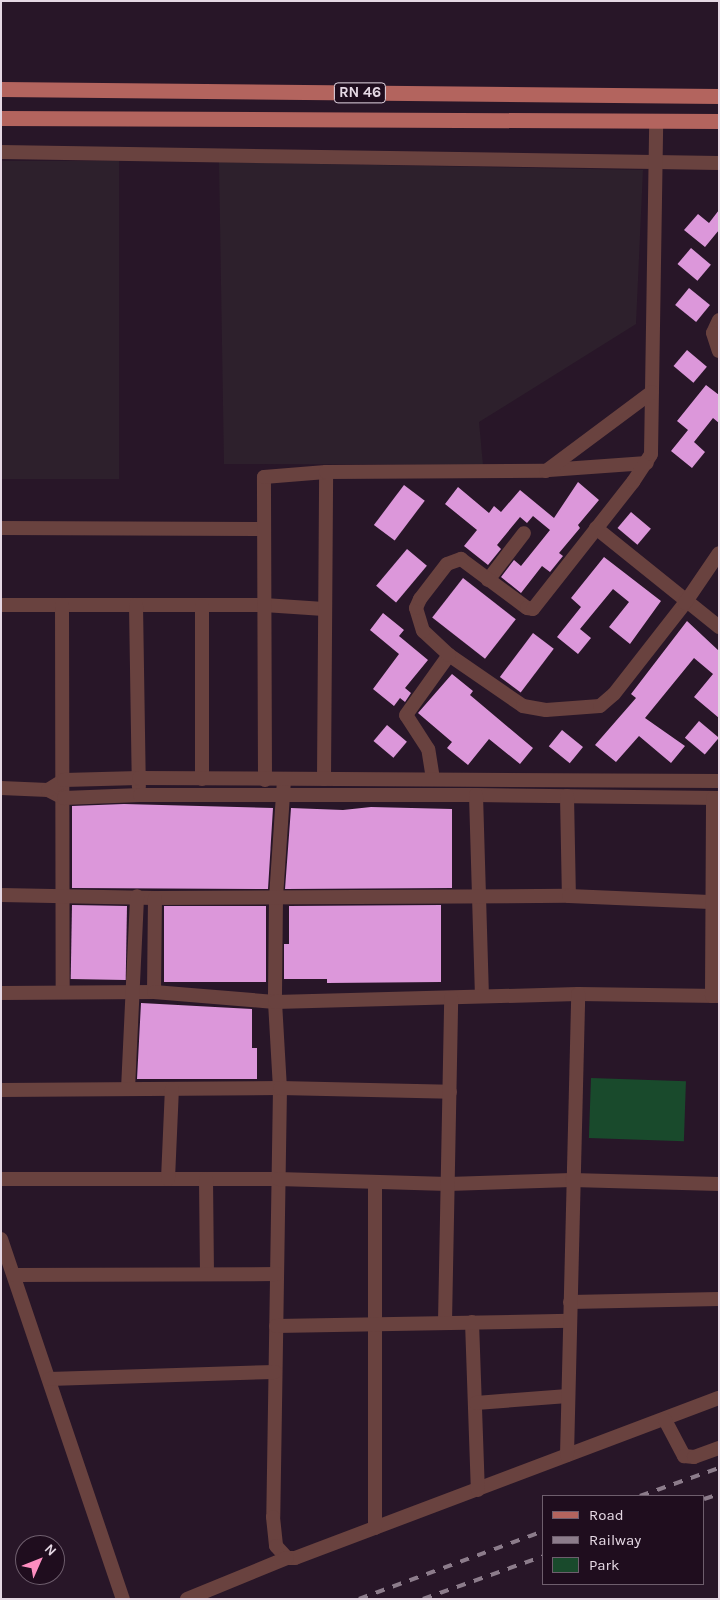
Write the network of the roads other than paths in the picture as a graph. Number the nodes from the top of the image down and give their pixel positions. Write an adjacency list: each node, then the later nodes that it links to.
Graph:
1 (1, 89): 2 (main road, RN 46)
2 (719, 96)
3 (1, 118): 5 (main road, RN 46)
4 (719, 121): 5 (main road, RN 46)
5 (656, 122): 7 (street)
6 (1, 152): 7 (street)
7 (654, 162): 8 (street); 11 (street)
8 (719, 163)
9 (719, 320): 10 (street)
10 (719, 351)
11 (652, 392): 12 (street); 13 (street)
12 (647, 463): 13 (street); 16 (street)
13 (546, 471): 14 (street)
14 (326, 472): 17 (street); 27 (street)
15 (1, 528): 17 (street)
16 (596, 528): 20 (street); 21 (street)
17 (264, 529): 25 (street)
18 (524, 533): 20 (street)
19 (719, 553): 21 (street)
20 (488, 580): 29 (street)
21 (685, 603): 28 (street); 29 (street)
22 (1, 605): 23 (street)
23 (62, 605): 24 (street); 33 (street)
24 (136, 605): 26 (street); 30 (street)
25 (264, 605): 26 (street); 27 (street); 35 (street)
26 (202, 606): 34 (street)
27 (324, 609): 31 (street)
28 (719, 627)
29 (449, 655): 32 (street)
30 (139, 778): 33 (street); 34 (street); 40 (street)
31 (324, 779): 32 (street); 36 (street)
32 (433, 779): 37 (street)
33 (64, 780): 39 (street); 44 (street)
34 (202, 780): 35 (street)
35 (265, 780): 36 (street)
36 (284, 780): 41 (street)
37 (719, 781)
38 (1, 788): 39 (street)
39 (48, 790): 44 (street)
40 (140, 795): 41 (street); 44 (street)
41 (283, 795): 42 (street); 52 (street)
42 (476, 795): 43 (street); 49 (street)
43 (567, 796): 45 (street); 50 (street)
44 (64, 798): 47 (street)
45 (716, 798): 53 (street)
46 (1, 895): 47 (street)
47 (63, 896): 48 (street); 54 (street)
48 (137, 896): 51 (street); 55 (street)
49 (477, 896): 50 (street); 52 (street); 59 (street)
50 (570, 896): 53 (street)
51 (155, 898): 52 (street); 56 (street)
52 (276, 898): 62 (street)
53 (710, 902): 60 (street)
54 (63, 992): 55 (street); 57 (street)
55 (133, 992): 56 (street); 64 (street)
56 (154, 992): 62 (street)
57 (1, 993)
58 (578, 994): 59 (street); 60 (street); 72 (street)
59 (482, 996): 61 (street)
60 (716, 996)
61 (451, 998): 62 (street); 67 (street)
62 (274, 1002): 63 (street)
63 (280, 1088): 65 (street); 67 (street); 71 (street)
64 (128, 1089): 65 (street); 66 (street)
65 (172, 1089): 69 (street)
66 (1, 1090)
67 (450, 1092): 74 (street)
68 (1, 1178): 69 (street)
69 (168, 1179): 70 (street)
70 (206, 1179): 71 (street); 77 (street)
71 (278, 1180): 73 (street); 78 (street)
72 (572, 1180): 74 (street); 75 (street); 81 (street)
73 (375, 1183): 74 (street); 85 (street)
74 (448, 1184): 83 (street)
75 (719, 1184)
76 (1, 1239): 79 (street)
77 (207, 1274): 78 (street); 79 (street)
78 (276, 1274): 86 (street)
79 (14, 1275): 88 (street)
80 (719, 1299): 81 (street)
81 (570, 1302): 82 (street)
82 (570, 1321): 84 (street); 89 (street)
83 (445, 1322): 84 (street); 85 (street)
84 (472, 1322): 91 (street)
85 (376, 1325): 86 (street); 96 (street)
86 (276, 1326): 87 (street)
87 (275, 1372): 88 (street); 97 (street)
88 (48, 1379): 98 (street)
89 (568, 1396): 91 (street); 94 (street)
90 (719, 1398): 92 (street)
91 (476, 1403): 95 (street)
92 (665, 1420): 93 (street); 94 (street)
93 (719, 1448)
94 (567, 1455): 95 (street)
95 (478, 1490): 96 (street)
96 (375, 1528): 97 (street)
97 (287, 1558): 99 (street)
98 (124, 1599)
99 (187, 1599)

